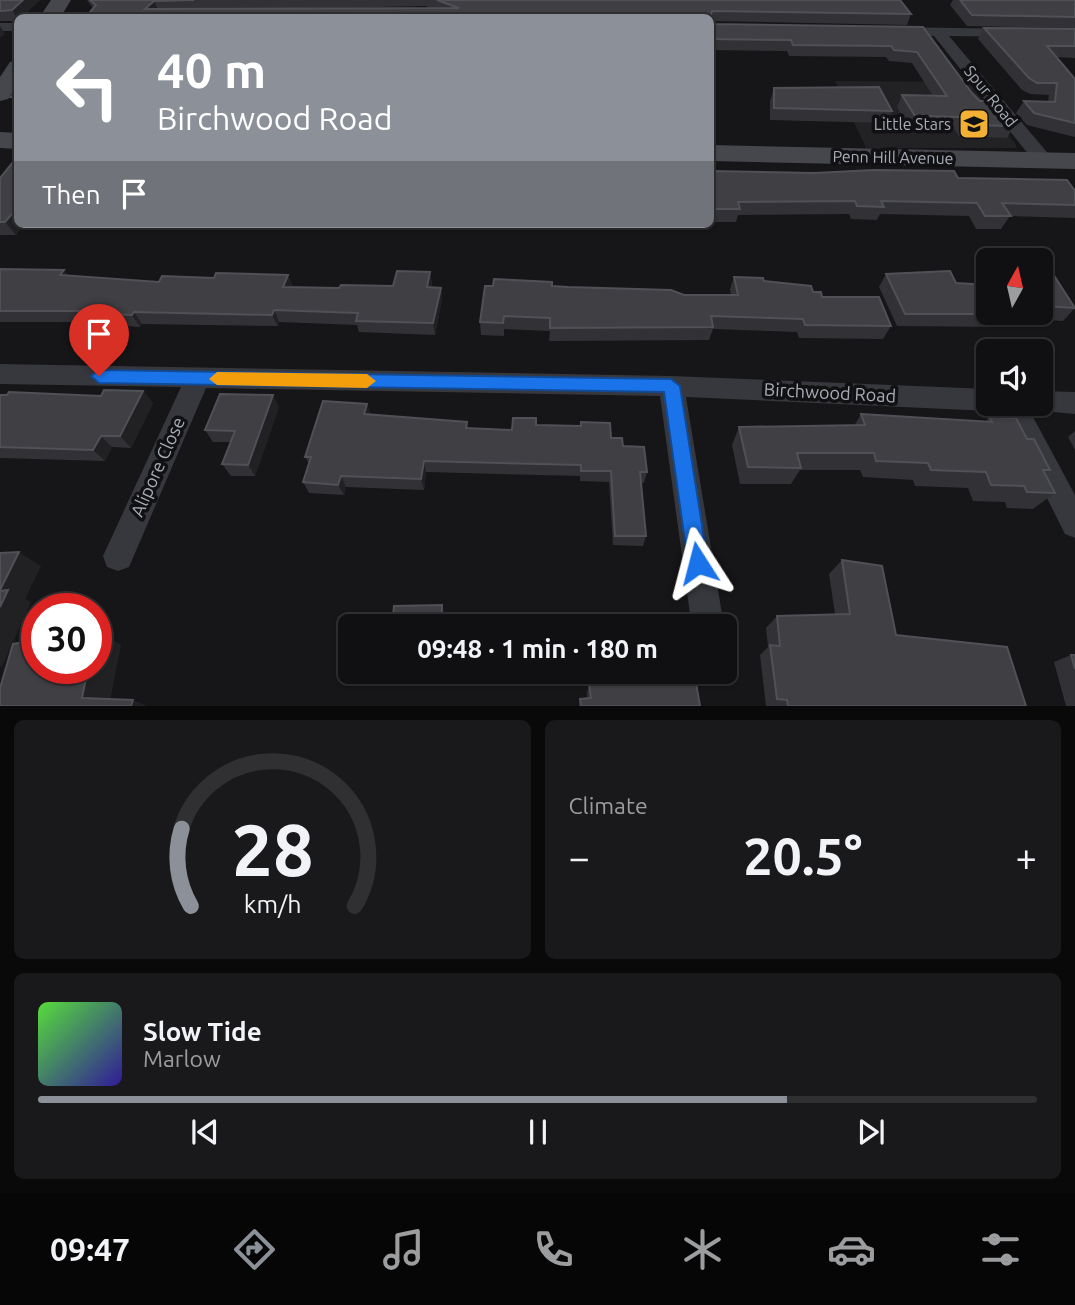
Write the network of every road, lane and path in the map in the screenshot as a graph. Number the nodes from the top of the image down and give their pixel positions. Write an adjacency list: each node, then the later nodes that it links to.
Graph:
1 (871, 31): 2 (street)
2 (938, 32): 3 (street); 7 (street, Spur Road)
3 (1075, 34)
4 (14, 73): 5 (street)
5 (0, 94)
6 (714, 153): 7 (street, Penn Hill Avenue)
7 (1044, 161): 8 (street, Penn Hill Avenue)
8 (1075, 161)
9 (0, 374): 10 (street, Birchwood Road)
10 (198, 378): 11 (street, Birchwood Road); 17 (street, Alipore Close)
11 (671, 386): 12 (street, Birchwood Road); 18 (street)
12 (976, 399)
13 (1053, 402): 14 (street)
14 (1075, 403)
15 (1019, 416): 16 (street)
16 (1075, 524)
17 (118, 556)
18 (702, 614)

